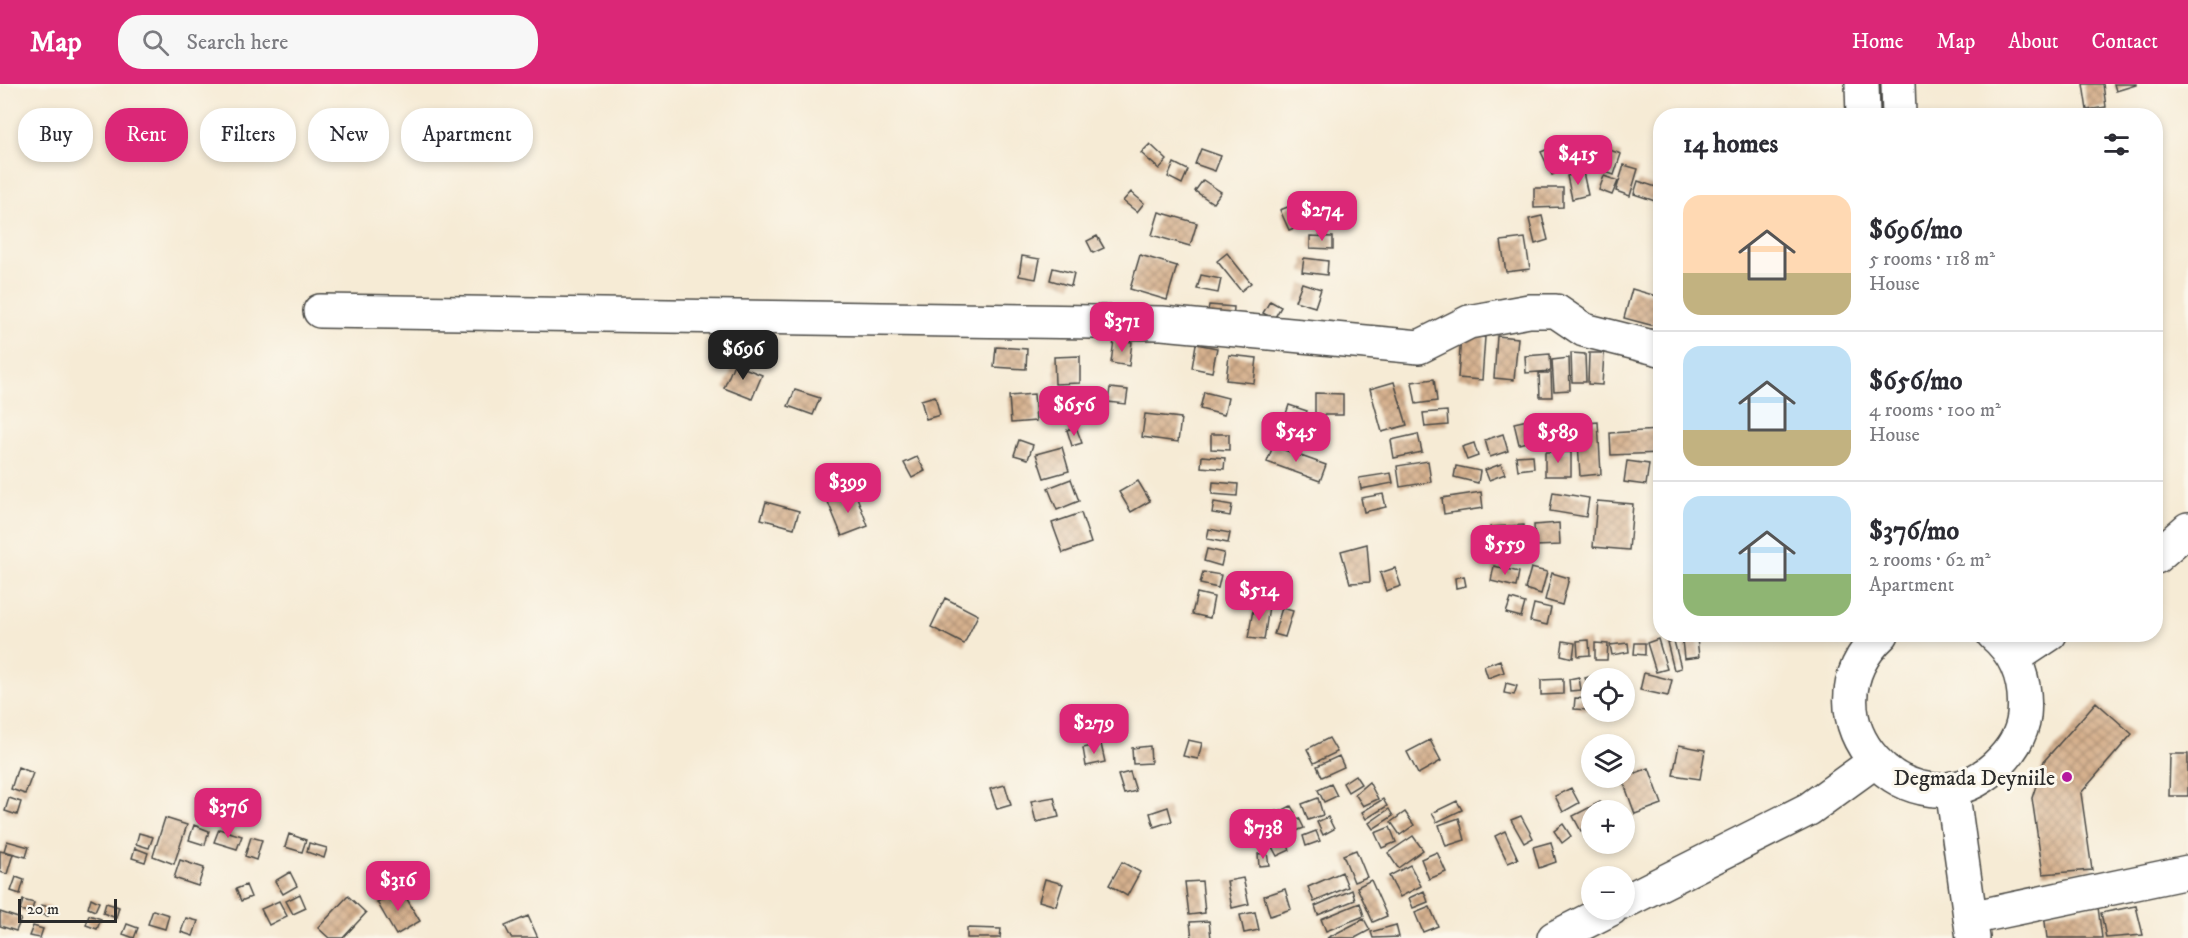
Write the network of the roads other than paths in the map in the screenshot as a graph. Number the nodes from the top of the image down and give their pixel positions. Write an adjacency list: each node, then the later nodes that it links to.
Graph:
1 (1862, 84): 3 (street)
2 (1898, 84): 4 (street)
3 (1863, 108)
4 (1899, 108)
5 (320, 311): 6 (street)
6 (1653, 347)
7 (2188, 529): 8 (street)
8 (2163, 551)
9 (1874, 642): 12 (street)
10 (2019, 642): 11 (street)
11 (2003, 646): 13 (street)
12 (1874, 762): 13 (street); 15 (street)
13 (1952, 788): 17 (street)
14 (2188, 872): 17 (street)
15 (1635, 896)
16 (1589, 920): 18 (street)
17 (1971, 928)
18 (1554, 938)

